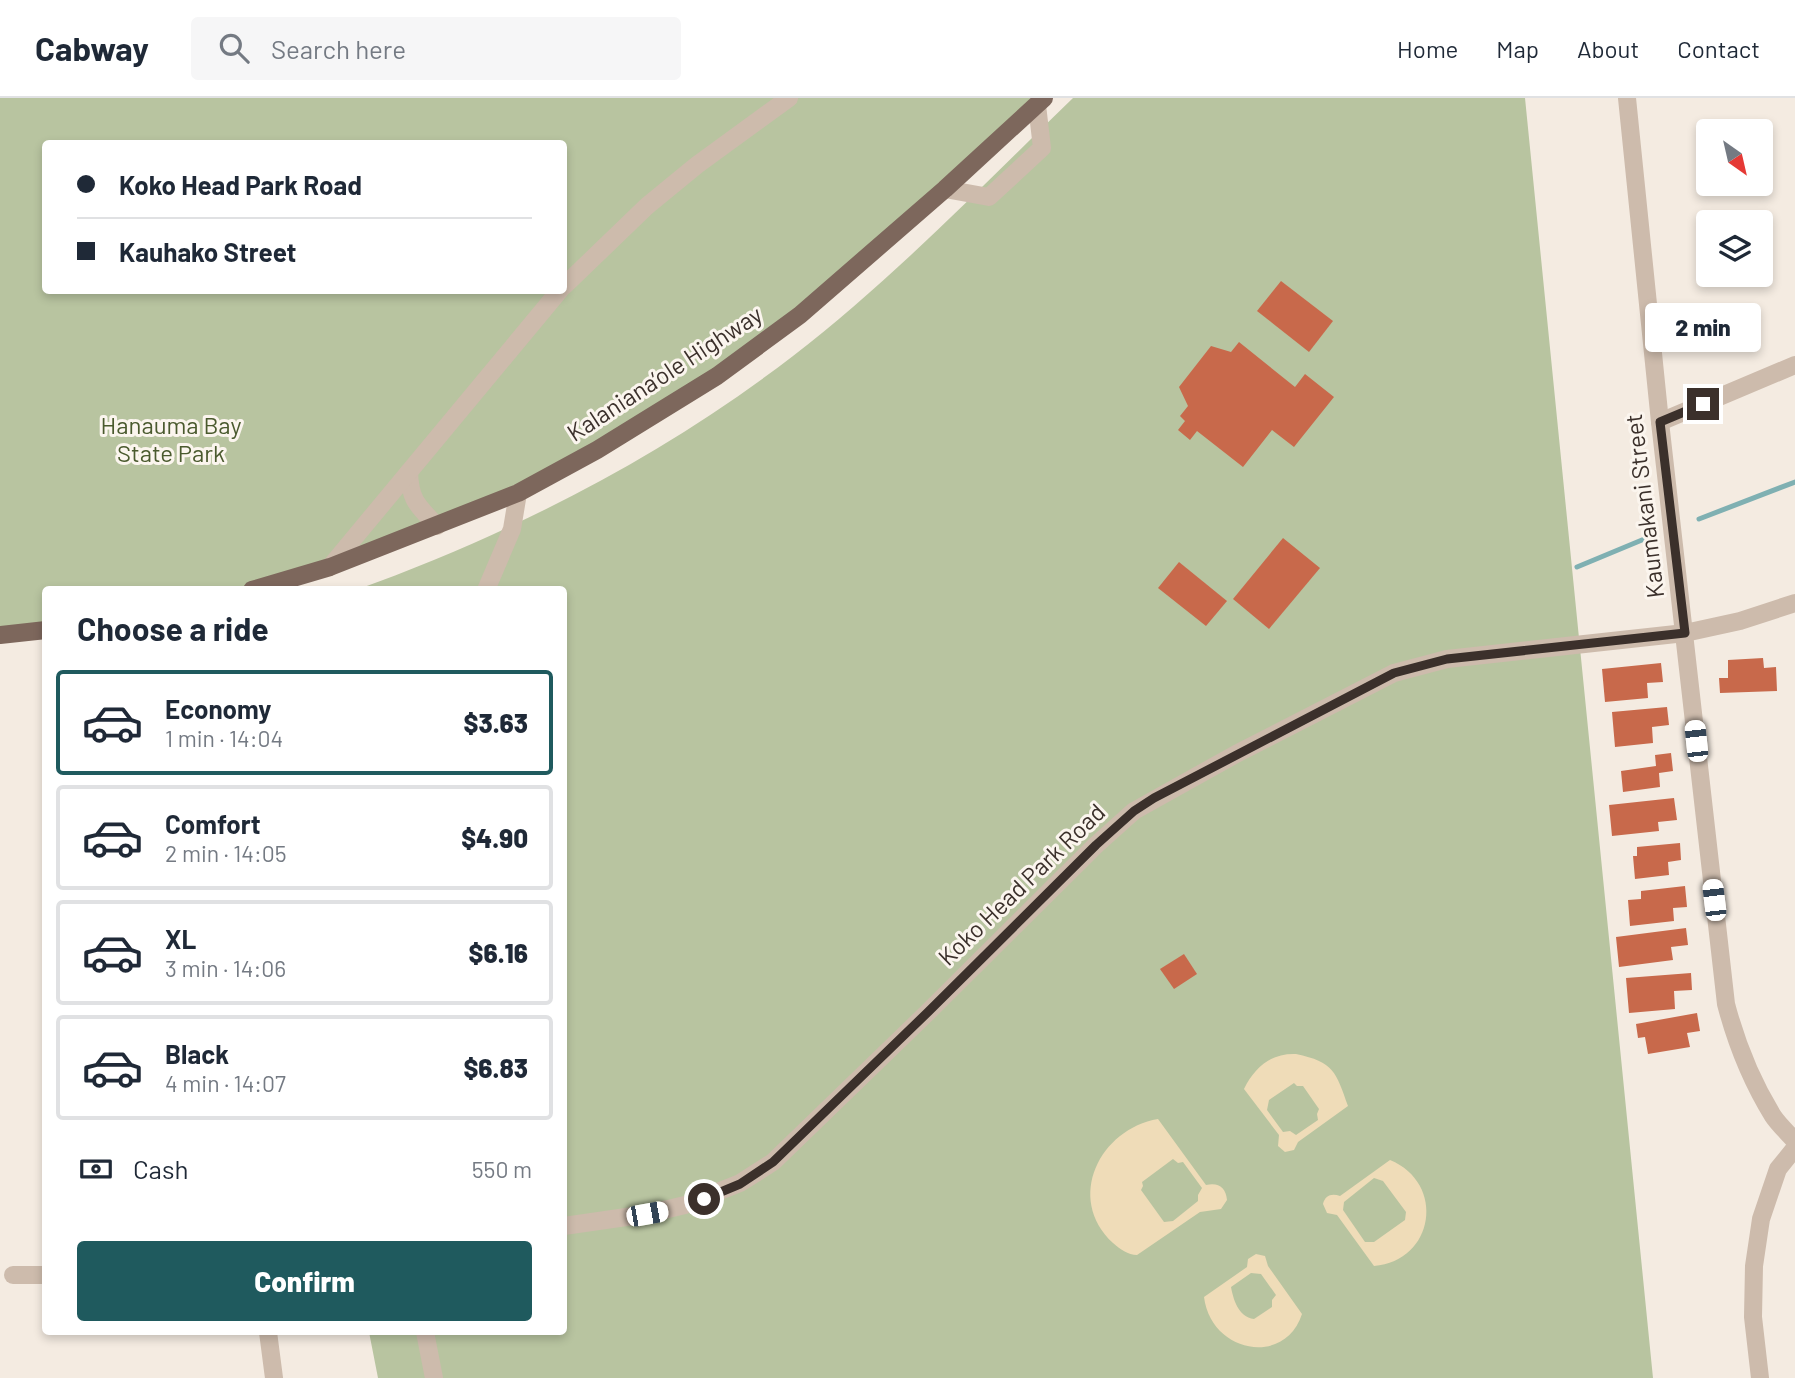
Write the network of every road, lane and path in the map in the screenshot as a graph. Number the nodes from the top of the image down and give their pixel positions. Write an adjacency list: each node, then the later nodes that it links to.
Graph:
1 (789, 98): 5 (street)
2 (1627, 98): 8 (street, Kaumakani Street)
3 (1040, 101): 4 (main road, Kalaniana’ole Highway); 4 (street)
4 (945, 189): 10 (main road, Kalaniana’ole Highway)
5 (567, 283)
6 (557, 294): 9 (street)
7 (1795, 365): 8 (street)
8 (1660, 422): 17 (street, Kaumakani Street)
9 (409, 472): 11 (street); 12 (street)
10 (518, 493): 11 (main road, Kalaniana’ole Highway); 14 (street)
11 (437, 526): 12 (main road, Kalaniana’ole Highway)
12 (330, 567): 13 (main road, Kalaniana’ole Highway)
13 (266, 586)
14 (488, 586)
15 (1795, 603): 17 (street, Koko Head Park Road)
16 (42, 630): 18 (main road)
17 (1685, 633): 19 (street, Kaumakani Street); 21 (street, Koko Head Park Road)
18 (0, 635)
19 (1795, 1141)
20 (1795, 1148): 28 (street)
21 (567, 1226)
22 (13, 1275): 23 (street)
23 (42, 1275)
24 (268, 1335): 26 (street)
25 (426, 1335): 27 (street)
26 (274, 1378)
27 (434, 1378)
28 (1760, 1378)

